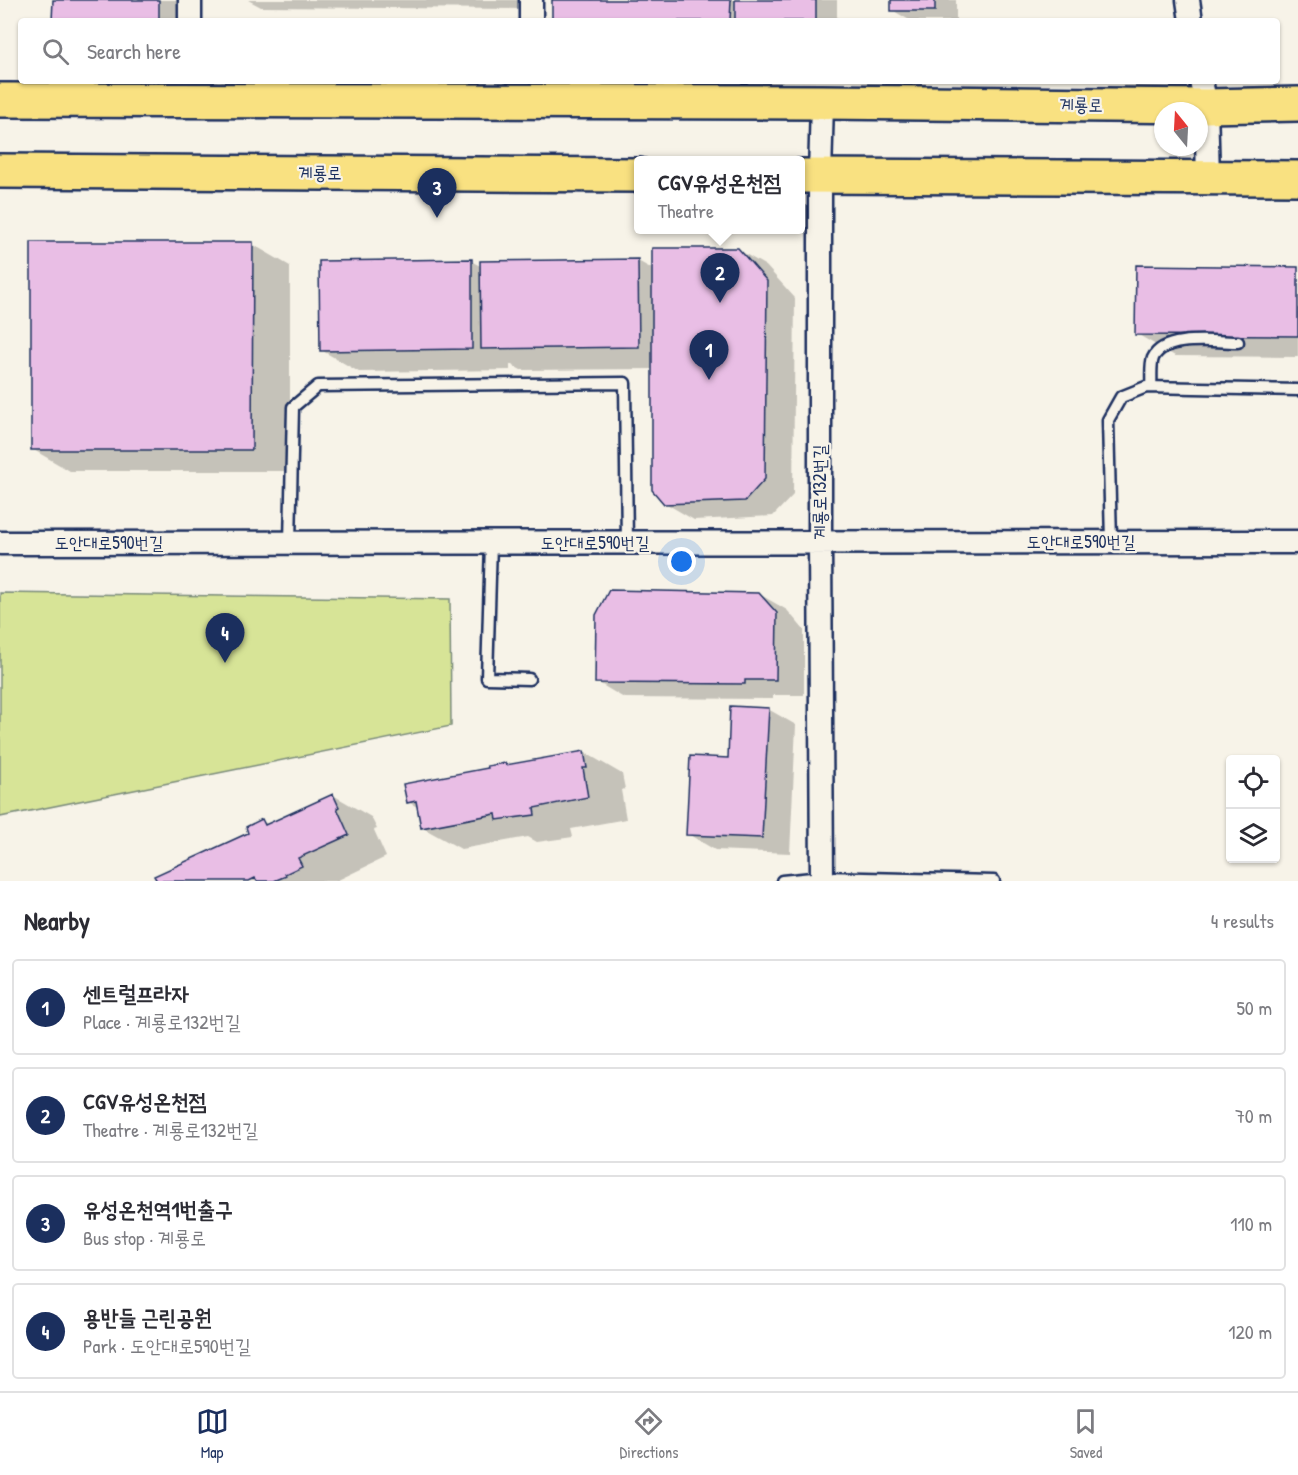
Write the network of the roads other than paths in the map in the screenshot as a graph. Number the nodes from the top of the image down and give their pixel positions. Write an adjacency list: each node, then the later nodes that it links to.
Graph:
1 (190, 0): 4 (street)
2 (531, 0): 5 (street)
3 (1188, 0): 6 (street)
4 (190, 18)
5 (531, 18)
6 (1191, 18)
7 (188, 90): 8 (main road, 계룡로); 10 (main road, 계룡로)
8 (531, 91): 11 (main road, 계룡로)
9 (1204, 93): 11 (main road, 계룡로); 12 (main road, 계룡로); 16 (street)
10 (0, 100)
11 (822, 102): 15 (street, 계룡로132번길)
12 (1298, 104)
13 (0, 171): 14 (main road, 계룡로)
14 (634, 175)
15 (810, 176): 16 (main road); 27 (street, 계룡로132번길)
16 (1208, 177): 17 (main road)
17 (1298, 178)
18 (1238, 342): 19 (lane)
19 (1151, 387): 20 (lane); 21 (lane)
20 (1298, 390)
21 (1110, 542): 22 (street, 도안대로590번길); 27 (street, 도안대로590번길)
22 (1298, 542)
23 (0, 543): 24 (street, 도안대로590번길)
24 (290, 543): 25 (street, 도안대로590번길); 26 (lane)
25 (491, 543): 26 (street, 도안대로590번길); 28 (lane)
26 (627, 543): 27 (street, 도안대로590번길)
27 (819, 543): 29 (street, 계룡로132번길)
28 (530, 679)
29 (822, 879): 30 (lane); 31 (lane)
30 (782, 881)
31 (994, 881)

